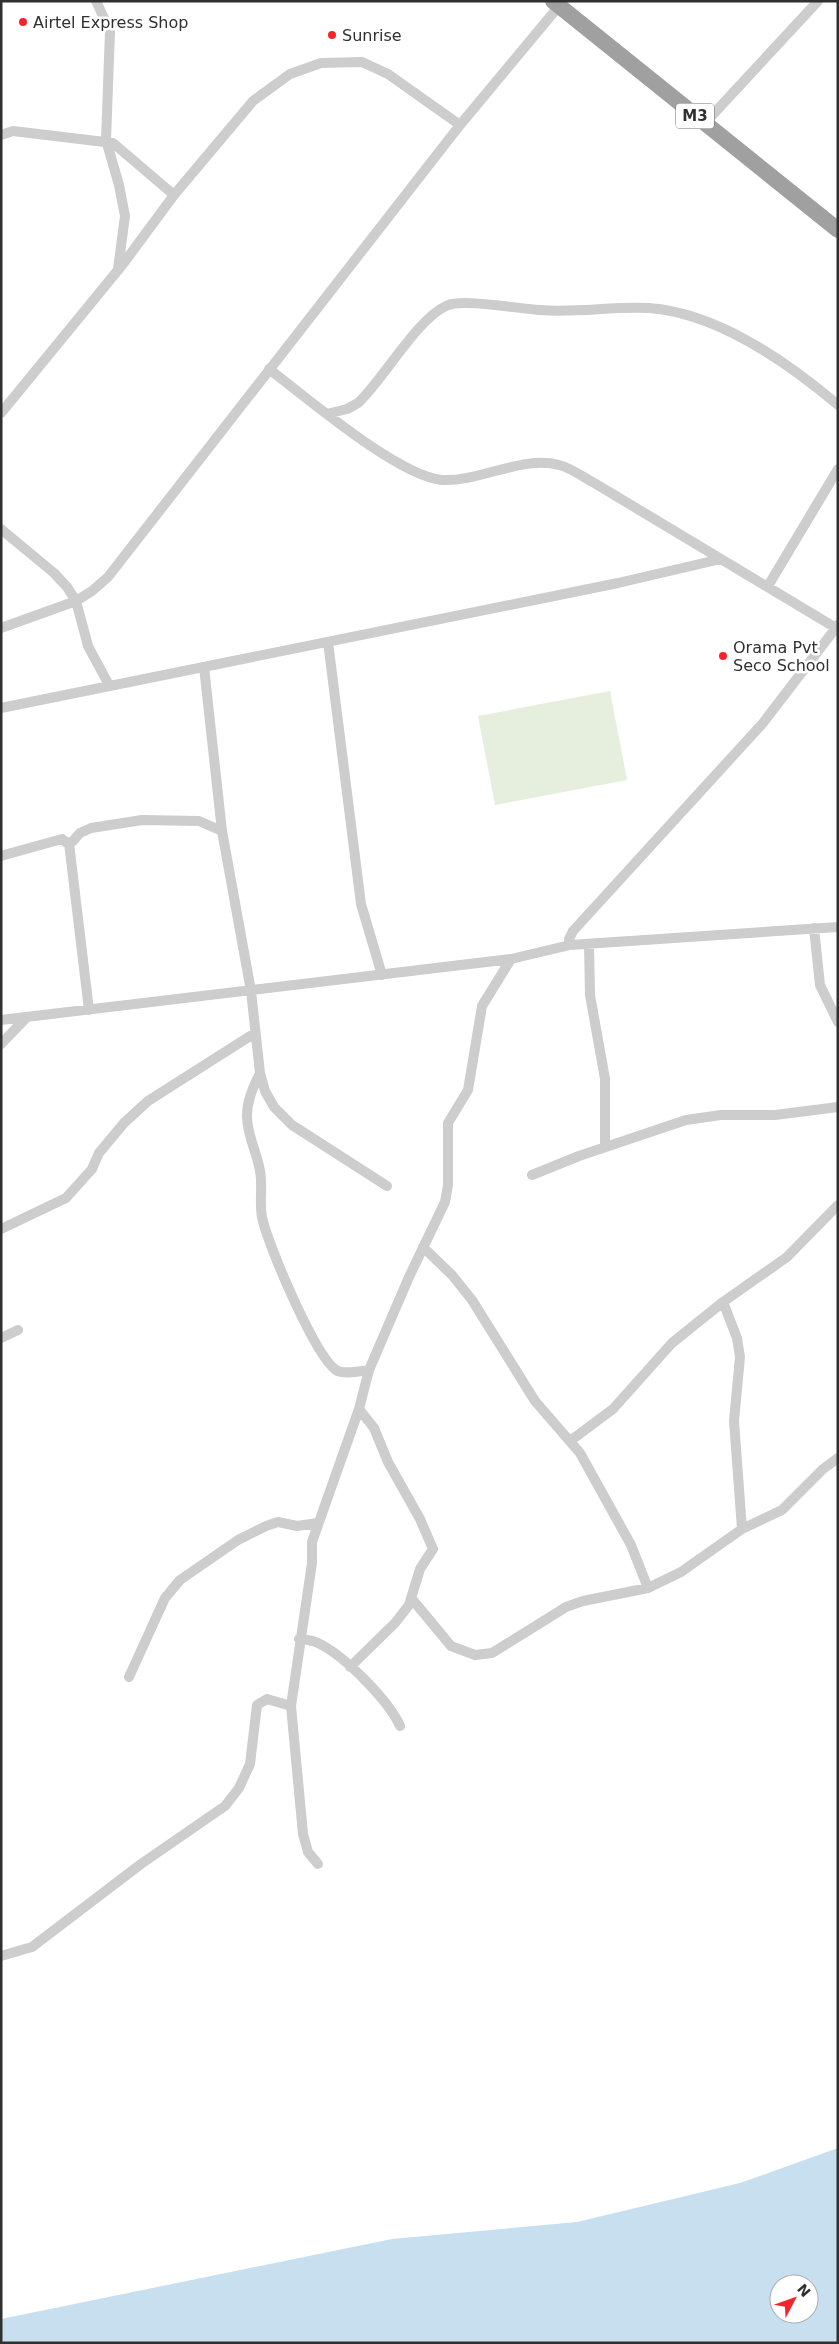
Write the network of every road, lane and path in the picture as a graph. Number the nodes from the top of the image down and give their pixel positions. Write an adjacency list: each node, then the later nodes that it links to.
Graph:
1 (96, 1): 7 (street)
2 (818, 1): 4 (street)
3 (556, 4): 4 (highway, M3); 5 (street)
4 (705, 123): 9 (highway, M3)
5 (460, 126): 8 (street); 11 (street)
6 (1, 135): 7 (street)
7 (106, 140): 8 (street); 10 (street)
8 (174, 195): 10 (street)
9 (838, 230)
10 (118, 270): 13 (street)
11 (270, 369): 14 (street); 19 (street)
12 (838, 405): 14 (street)
13 (1, 413)
14 (326, 414): 17 (street)
15 (838, 469): 18 (street)
16 (1, 529): 19 (street)
17 (721, 559): 18 (street); 22 (street)
18 (768, 586): 20 (street)
19 (76, 602): 21 (street); 24 (street)
20 (837, 626): 32 (street)
21 (1, 628)
22 (328, 642): 23 (street); 34 (street)
23 (204, 667): 24 (street); 26 (street)
24 (110, 685): 25 (street)
25 (1, 708)
26 (222, 831): 27 (street); 35 (street)
27 (69, 843): 28 (street); 36 (street)
28 (1, 856)
29 (838, 927): 30 (street)
30 (814, 928): 31 (street); 39 (street)
31 (590, 944): 32 (street); 44 (street)
32 (570, 946): 33 (street)
33 (511, 959): 34 (street); 49 (street)
34 (382, 975): 35 (street)
35 (251, 991): 36 (street); 40 (street)
36 (89, 1010): 37 (street)
37 (26, 1018): 38 (street); 41 (street)
38 (1, 1020)
39 (838, 1022)
40 (255, 1033): 42 (street); 48 (street)
41 (1, 1044)
42 (260, 1074): 46 (street); 53 (street)
43 (838, 1107): 44 (street)
44 (605, 1147): 45 (street)
45 (532, 1175)
46 (387, 1186)
47 (838, 1205): 50 (street)
48 (1, 1229)
49 (423, 1247): 53 (street); 55 (street)
50 (723, 1302): 55 (street); 58 (street)
51 (18, 1330): 52 (street)
52 (1, 1338)
53 (369, 1370): 54 (street)
54 (359, 1409): 57 (street); 60 (street)
55 (570, 1441): 59 (street)
56 (838, 1458): 58 (street)
57 (318, 1523): 61 (street); 63 (street)
58 (742, 1529): 59 (street)
59 (648, 1588): 60 (street)
60 (412, 1599): 62 (street)
61 (299, 1639): 62 (street); 64 (street)
62 (350, 1667): 65 (street)
63 (129, 1677)
64 (291, 1706): 66 (street); 67 (street)
65 (400, 1726)
66 (318, 1864)
67 (1, 1956)

